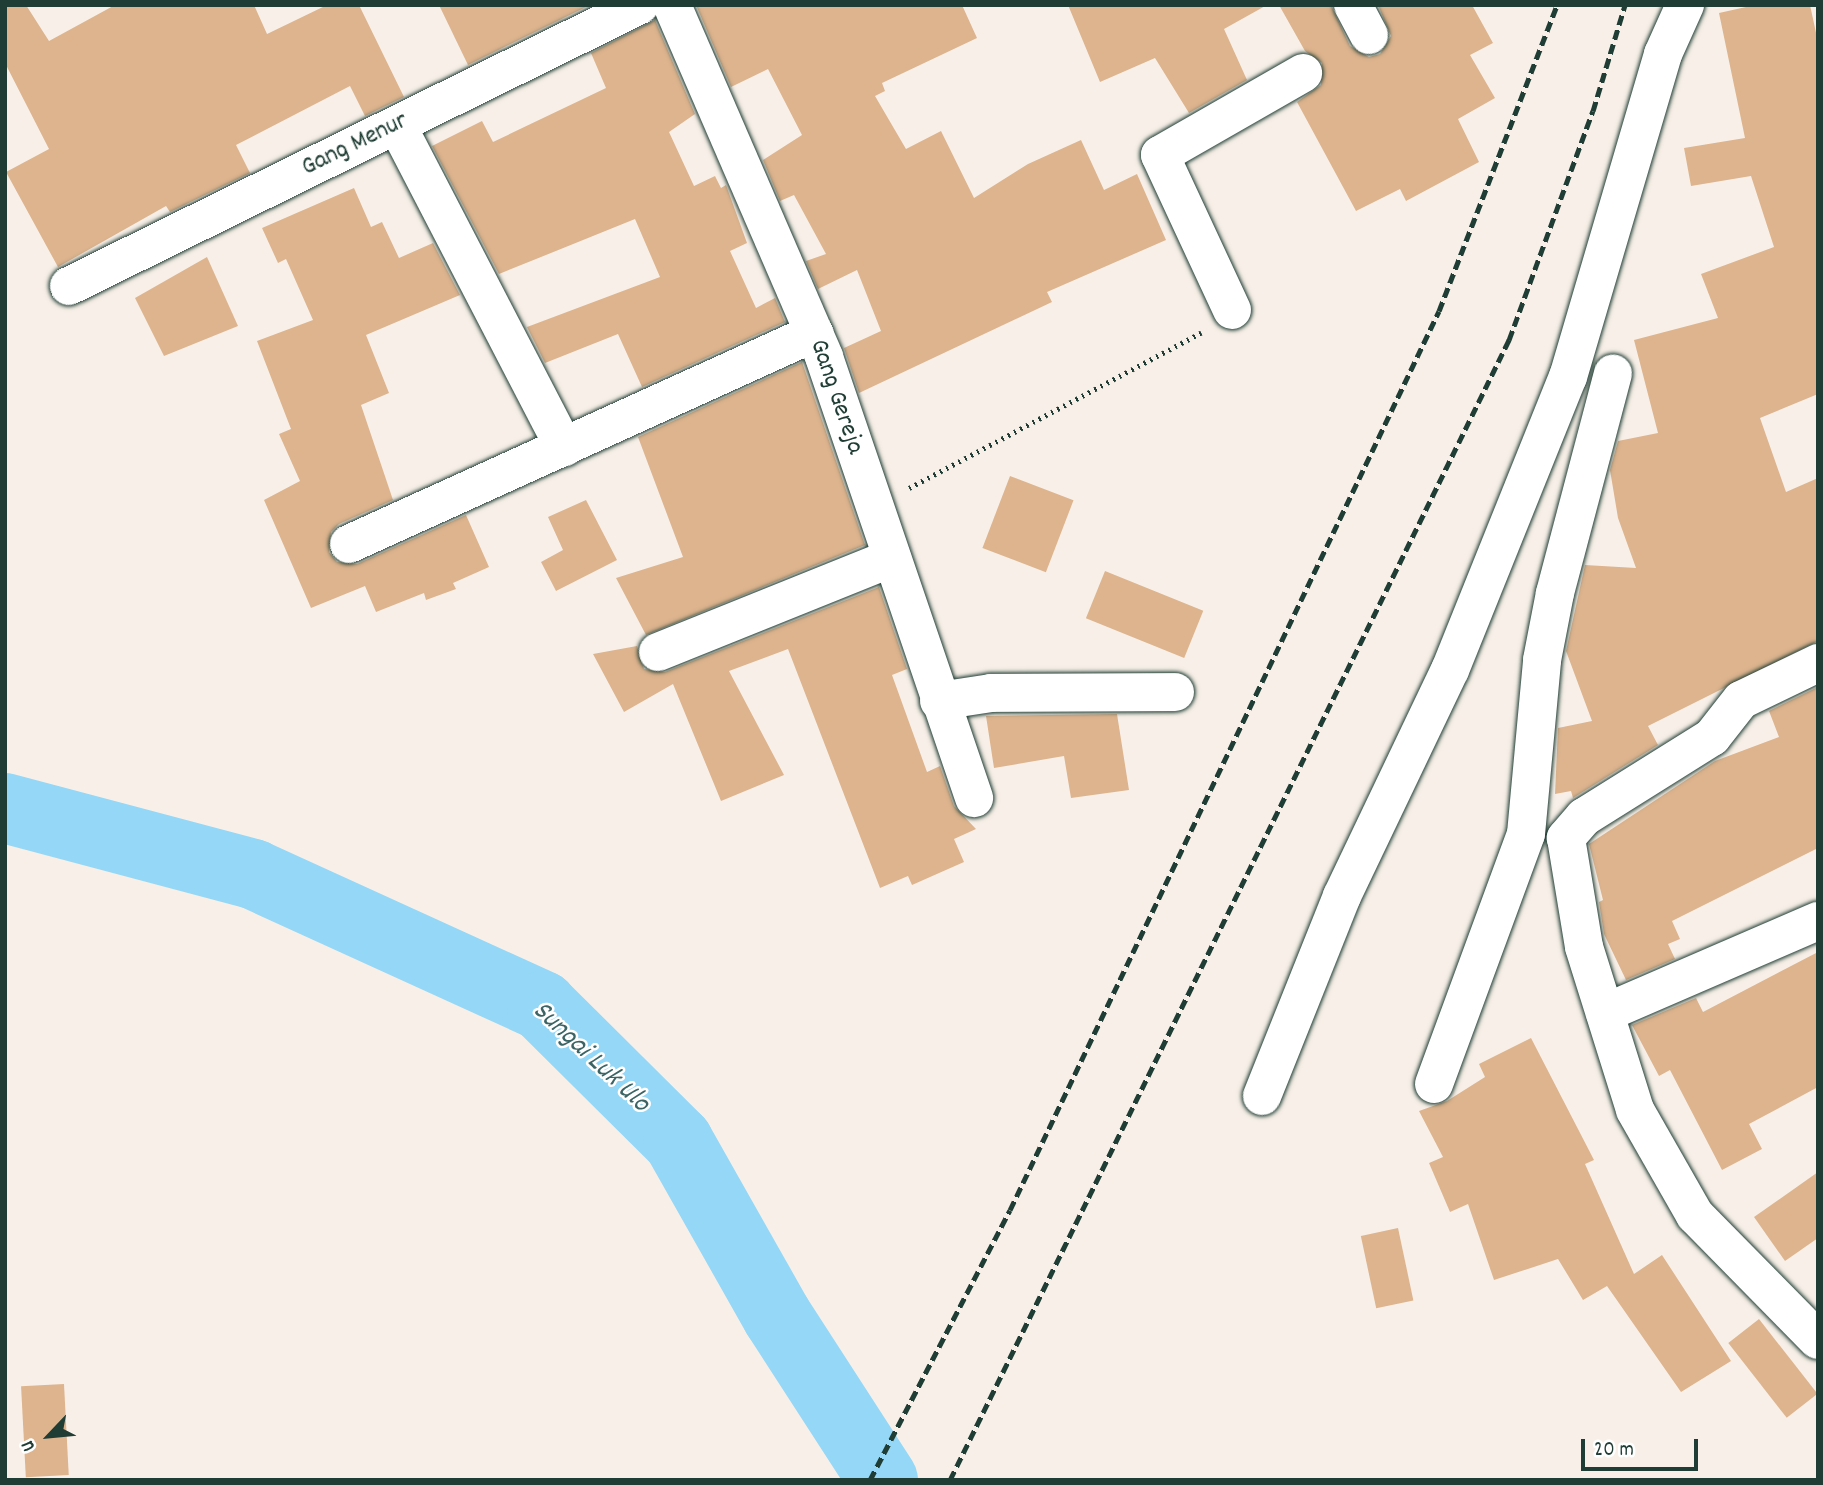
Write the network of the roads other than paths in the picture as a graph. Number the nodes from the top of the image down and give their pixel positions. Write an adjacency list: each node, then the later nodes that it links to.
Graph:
1 (640, 5): 5 (street, Gang Menur)
2 (672, 5): 8 (street, Gang Gereja)
3 (1685, 5): 10 (street)
4 (1303, 73): 7 (street)
5 (397, 125): 6 (street, Gang Menur); 12 (street)
6 (69, 286)
7 (1232, 310)
8 (814, 333): 12 (street); 14 (street, Gang Gereja)
9 (1613, 374): 11 (street)
10 (1548, 422): 11 (street); 25 (street)
11 (1596, 437): 20 (street)
12 (564, 447): 13 (street)
13 (349, 544)
14 (892, 558): 15 (street); 18 (street, Gang Gereja)
15 (658, 652)
16 (1818, 663): 21 (street)
17 (1175, 692): 18 (street)
18 (939, 701): 19 (street, Gang Gereja)
19 (974, 798)
20 (1526, 834): 21 (street); 24 (street)
21 (1566, 838): 23 (street)
22 (1818, 921): 23 (street)
23 (1605, 1013): 26 (street)
24 (1434, 1084)
25 (1262, 1097)
26 (1818, 1340)

